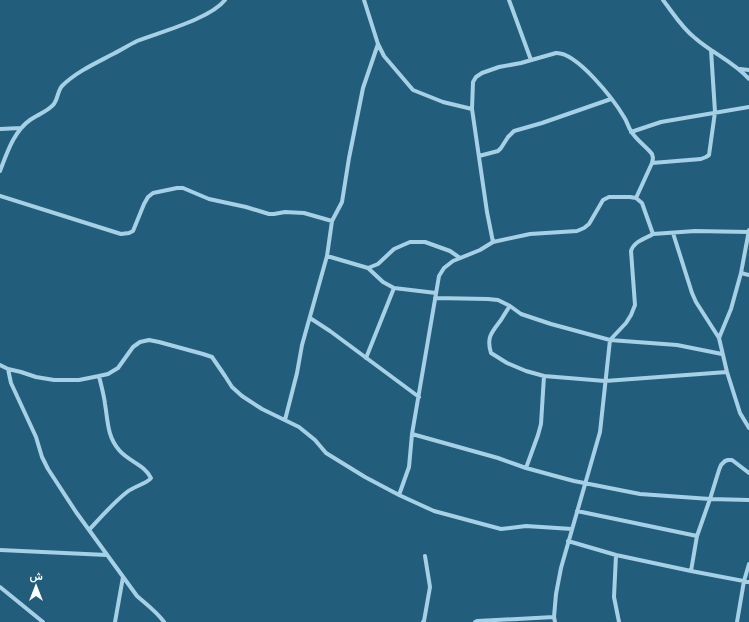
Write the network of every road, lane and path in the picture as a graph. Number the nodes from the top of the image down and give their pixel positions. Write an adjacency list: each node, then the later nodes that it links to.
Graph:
1 (225, 0): 15 (street)
2 (364, 0): 5 (street)
3 (509, 0): 7 (street)
4 (663, 0): 6 (street)
5 (378, 44): 13 (street); 23 (street)
6 (711, 50): 8 (street); 14 (street)
7 (531, 60): 11 (street); 13 (street)
8 (739, 69): 9 (street); 10 (street)
9 (749, 70)
10 (749, 79)
11 (611, 99): 17 (street); 18 (street)
12 (749, 107): 14 (street)
13 (472, 109): 18 (street)
14 (715, 112): 17 (street); 19 (street)
15 (21, 128): 16 (street); 20 (street)
16 (0, 129)
17 (631, 132): 19 (street)
18 (479, 156): 27 (street)
19 (652, 163): 22 (street)
20 (0, 171)
21 (0, 196): 23 (street)
22 (636, 198): 26 (street); 27 (street)
23 (332, 221): 28 (street)
24 (749, 231): 25 (street); 31 (street)
25 (673, 233): 26 (street); 38 (street)
26 (653, 234): 39 (street)
27 (493, 242): 29 (street)
28 (327, 256): 30 (street); 37 (street)
29 (460, 258): 30 (street); 34 (street)
30 (368, 268): 33 (street)
31 (741, 273): 32 (street); 38 (street)
32 (749, 275)
33 (394, 288): 34 (street); 41 (street)
34 (436, 293): 35 (street)
35 (435, 298): 36 (street); 48 (street)
36 (510, 306): 39 (street); 46 (street)
37 (310, 318): 41 (street); 49 (street)
38 (719, 338): 40 (street)
39 (610, 340): 40 (street); 47 (street)
40 (722, 354): 44 (street)
41 (366, 358): 48 (street)
42 (0, 365): 43 (street)
43 (8, 369): 45 (street); 60 (street)
44 (727, 372): 47 (street); 50 (street)
45 (99, 376): 49 (street); 60 (street)
46 (544, 376): 47 (street); 52 (street)
47 (605, 381): 54 (street)
48 (418, 396): 51 (street)
49 (285, 420): 55 (street)
50 (749, 428)
51 (412, 434): 52 (street); 55 (street)
52 (526, 468): 54 (street)
53 (749, 473): 56 (street)
54 (586, 483): 56 (street); 58 (street)
55 (399, 495): 59 (street)
56 (710, 499): 57 (street); 61 (street)
57 (749, 500)
58 (577, 511): 59 (street); 61 (street)
59 (572, 529): 62 (street)
60 (89, 530): 64 (street)
61 (697, 536): 68 (street)
62 (568, 540): 65 (street); 73 (street)
63 (0, 550): 64 (street)
64 (107, 555): 69 (street)
65 (616, 555): 68 (street); 80 (street)
66 (425, 556): 77 (street)
67 (749, 564): 70 (street)
68 (691, 571): 70 (street)
69 (123, 577): 75 (street); 76 (street)
70 (744, 581): 71 (street); 81 (street)
71 (749, 582)
72 (0, 587): 74 (street)
73 (554, 617): 78 (street); 79 (street)
74 (43, 622)
75 (115, 622)
76 (164, 622)
77 (423, 622)
78 (475, 622)
79 (555, 622)
80 (620, 622)
81 (736, 622)

